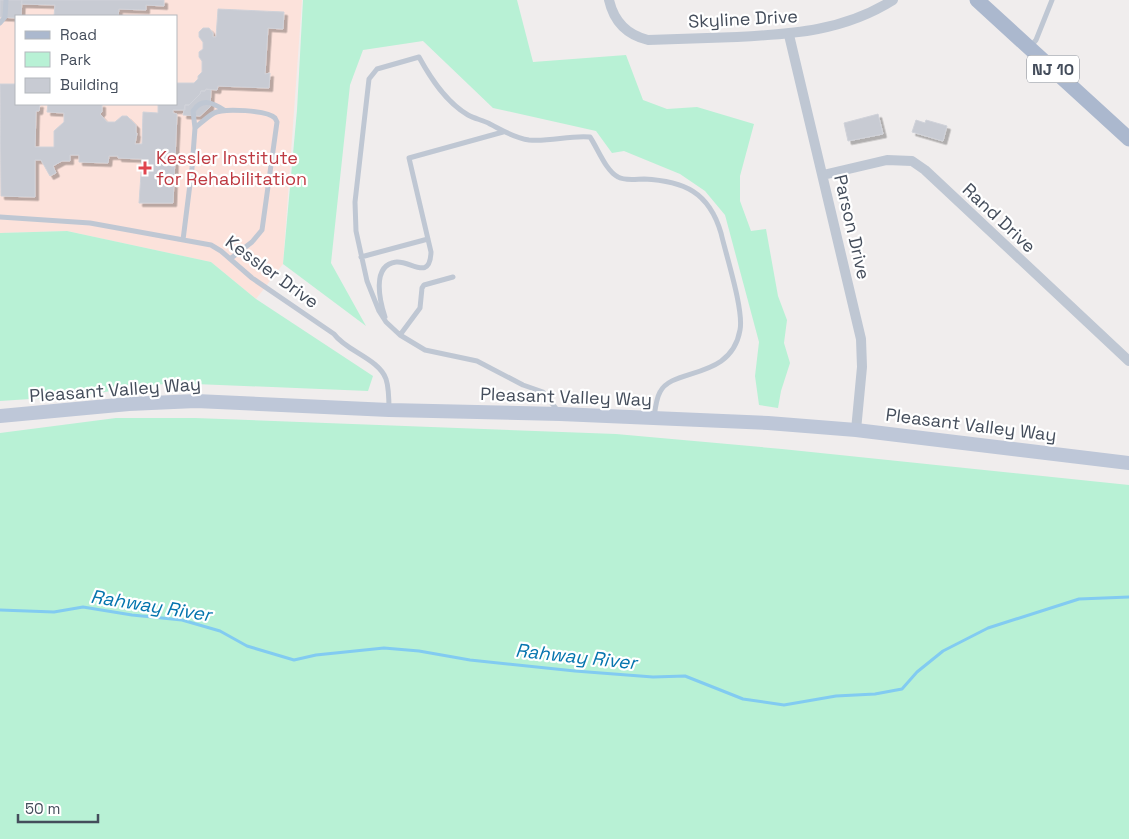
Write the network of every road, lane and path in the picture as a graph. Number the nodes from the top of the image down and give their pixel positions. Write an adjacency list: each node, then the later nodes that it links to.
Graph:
1 (6, 0): 6 (lane)
2 (609, 0): 7 (street, Skyline Drive)
3 (893, 0): 7 (street, Skyline Drive)
4 (977, 0): 8 (main road, NJ 10)
5 (1052, 0): 8 (lane)
6 (0, 23)
7 (789, 35): 13 (street, Parson Drive)
8 (1029, 47): 12 (main road, NJ 10)
9 (224, 110): 10 (lane); 10 (lane); 18 (lane)
10 (195, 128): 16 (lane)
11 (504, 132): 15 (lane); 17 (lane); 26 (lane)
12 (1129, 139)
13 (823, 176): 22 (street, Rand Drive); 27 (street, Parson Drive)
14 (0, 217): 16 (lane, Kessler Drive)
15 (428, 239): 17 (lane); 20 (lane)
16 (183, 240): 18 (lane, Kessler Drive)
17 (361, 257): 20 (lane)
18 (230, 258): 23 (lane, Kessler Drive)
19 (454, 277): 21 (lane)
20 (386, 322): 21 (lane)
21 (400, 335): 24 (lane)
22 (1129, 361)
23 (389, 410): 24 (main road, Pleasant Valley Way); 25 (main road, Pleasant Valley Way)
24 (560, 414): 26 (main road, Pleasant Valley Way)
25 (0, 416)
26 (653, 419): 27 (main road, Pleasant Valley Way)
27 (856, 430): 28 (main road, Pleasant Valley Way)
28 (1129, 463)

